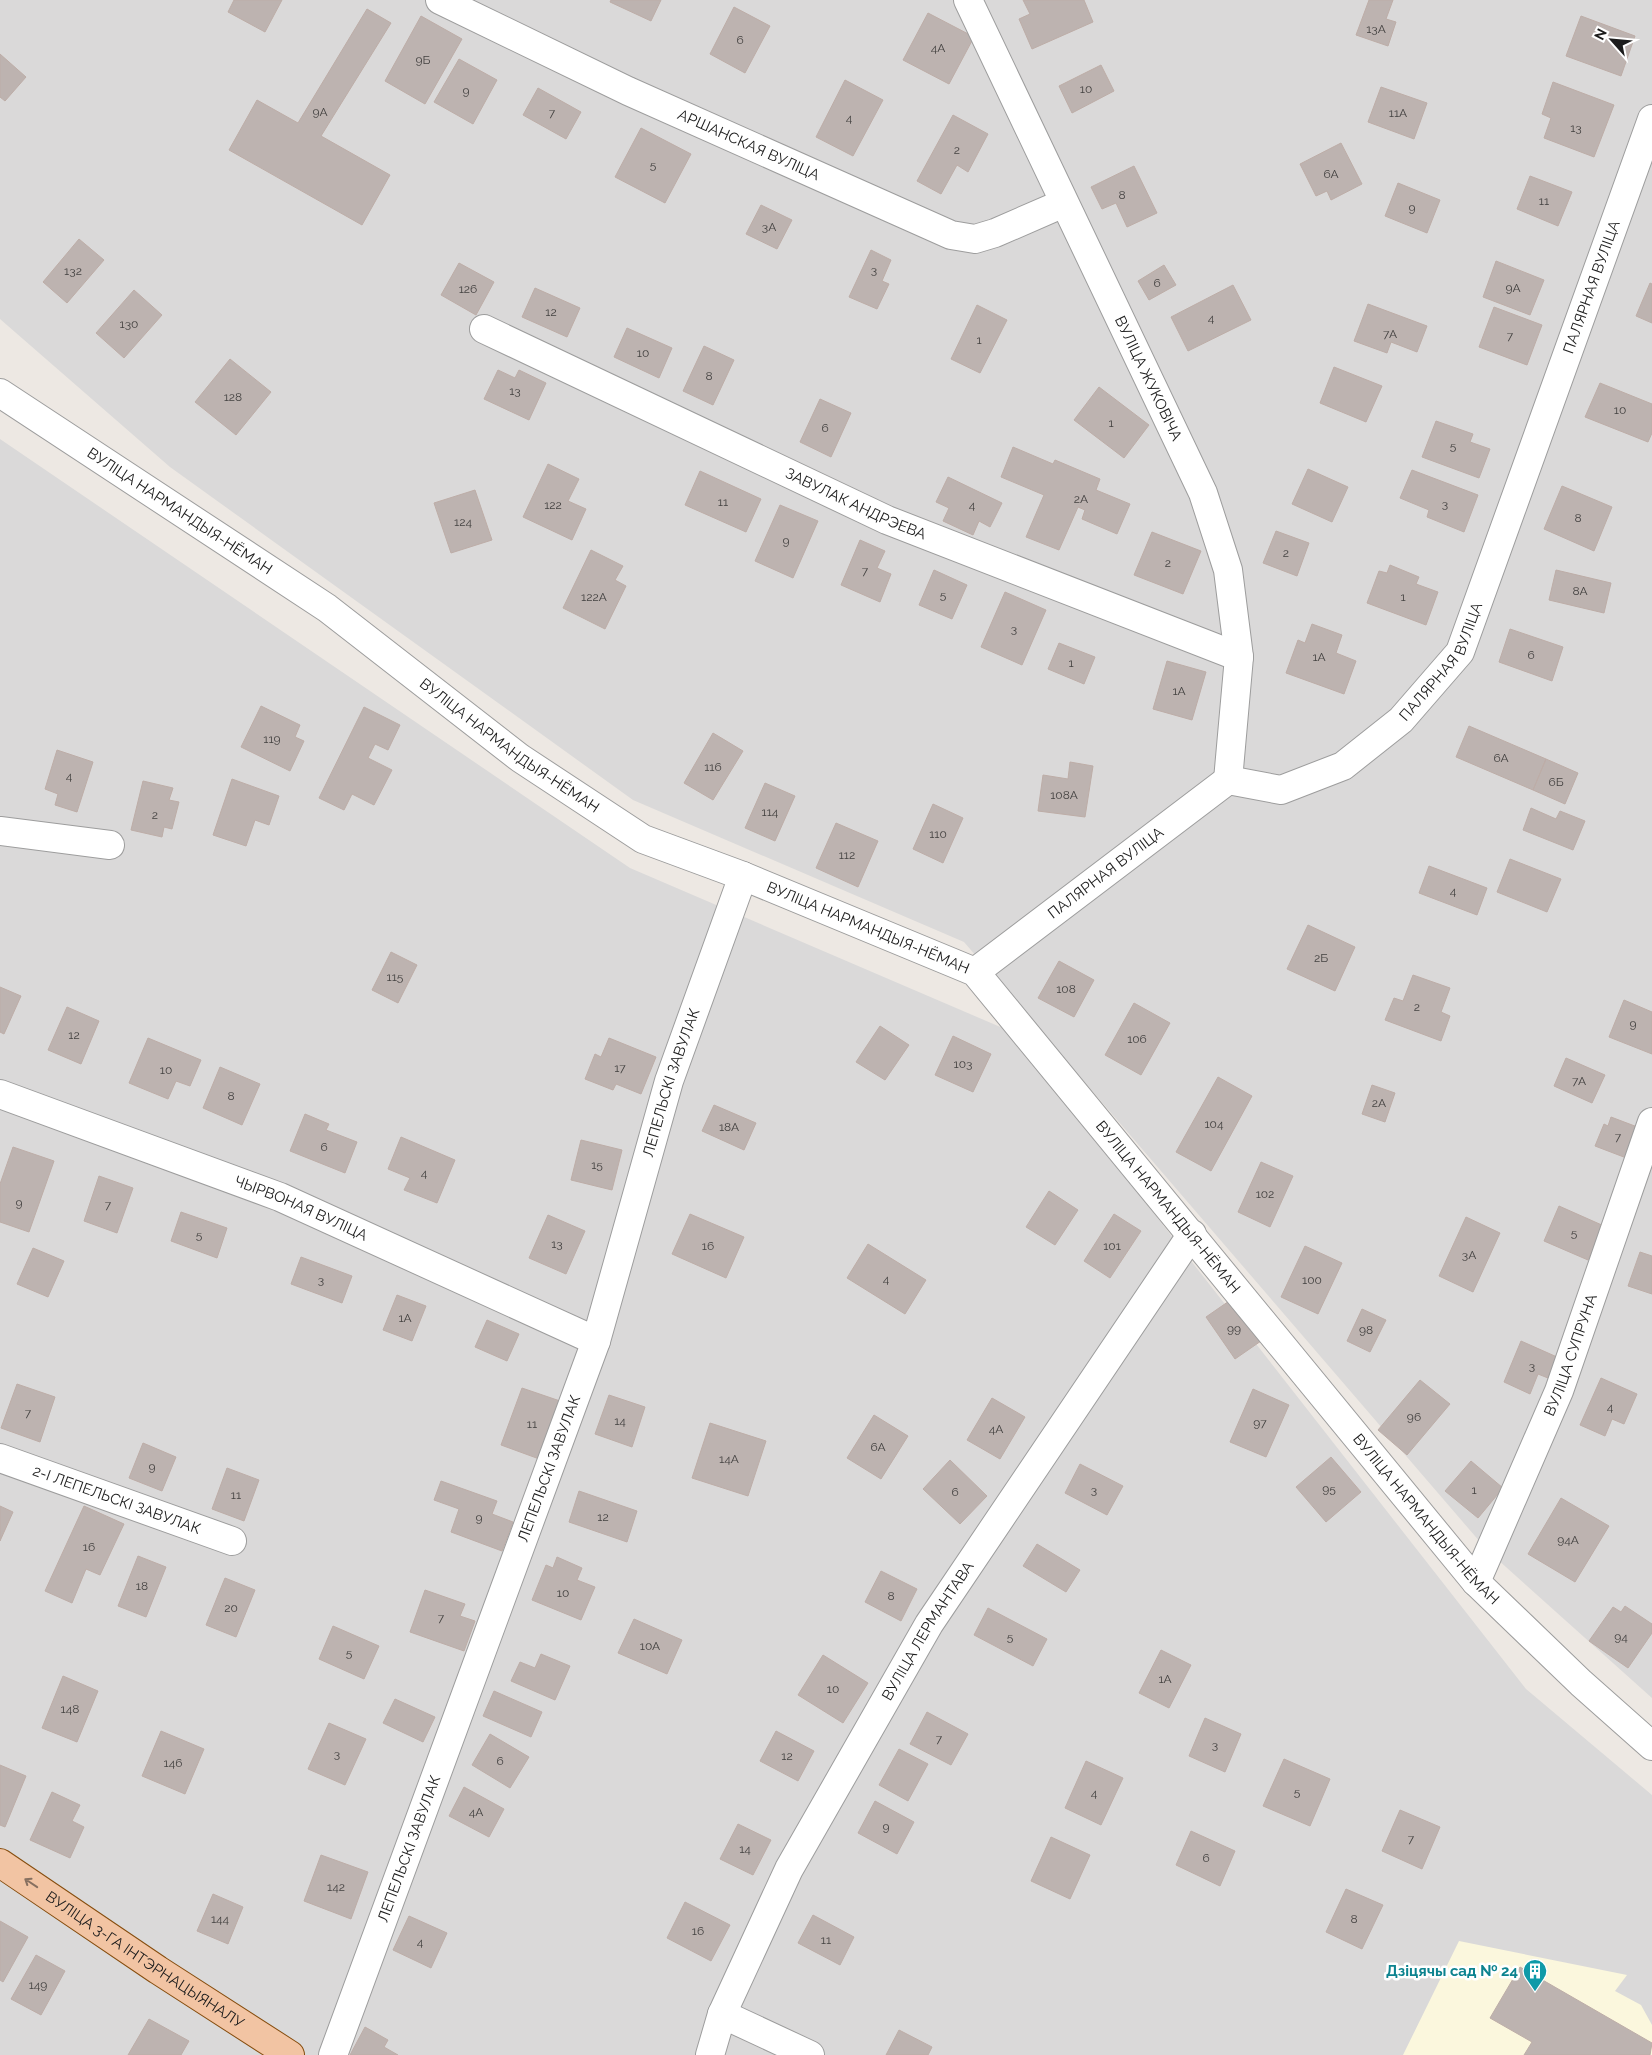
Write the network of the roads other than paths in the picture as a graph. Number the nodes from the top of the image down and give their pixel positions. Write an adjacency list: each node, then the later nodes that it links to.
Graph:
1 (440, 0): 4 (street, АРШАНСКАЯ ВУЛІЦА)
2 (968, 0): 4 (street, ВУЛІЦА ЖУКОВІЧА)
3 (1652, 119): 8 (street, ПАЛЯРНАЯ ВУЛІЦА)
4 (1064, 203): 7 (street, ВУЛІЦА ЖУКОВІЧА)
5 (484, 328): 7 (street, ЗАВУЛАК АНДРЭЕВА)
6 (0, 393): 11 (street, ВУЛІЦА НАРМАНДЫЯ-НЁМАН)
7 (1239, 657): 8 (street, ВУЛІЦА ЖУКОВІЧА)
8 (1228, 780): 12 (street, ПАЛЯРНАЯ ВУЛІЦА)
9 (0, 831): 10 (street)
10 (110, 846)
11 (743, 876): 12 (street, ВУЛІЦА НАРМАНДЫЯ-НЁМАН); 16 (street, ЛЕПЕЛЬСКІ ЗАВУЛАК)
12 (975, 972): 15 (street, ВУЛІЦА НАРМАНДЫЯ-НЁМАН)
13 (0, 1094): 16 (street, ЧЫРВОНАЯ ВУЛІЦА)
14 (1652, 1122): 19 (street, ВУЛІЦА СУПРУНА)
15 (1192, 1234): 19 (street, ВУЛІЦА НАРМАНДЫЯ-НЁМАН); 22 (street, ВУЛІЦА ЛЕРМАНТАВА)
16 (596, 1341): 24 (street, ЛЕПЕЛЬСКІ ЗАВУЛАК)
17 (0, 1458): 18 (street, 2-І ЛЕПЕЛЬСКІ ЗАВУЛАК)
18 (232, 1541)
19 (1476, 1582): 20 (street, ВУЛІЦА НАРМАНДЫЯ-НЁМАН)
20 (1652, 1746)
21 (0, 1862): 23 (main road, ВУЛІЦА 3-ГА ІНТЭРНАЦЫЯНАЛУ, one-way to 21)
22 (722, 2014): 25 (street, ВУЛІЦА ЛЕРМАНТАВА); 26 (street)
23 (290, 2055)
24 (333, 2055)
25 (710, 2055)
26 (810, 2055)

